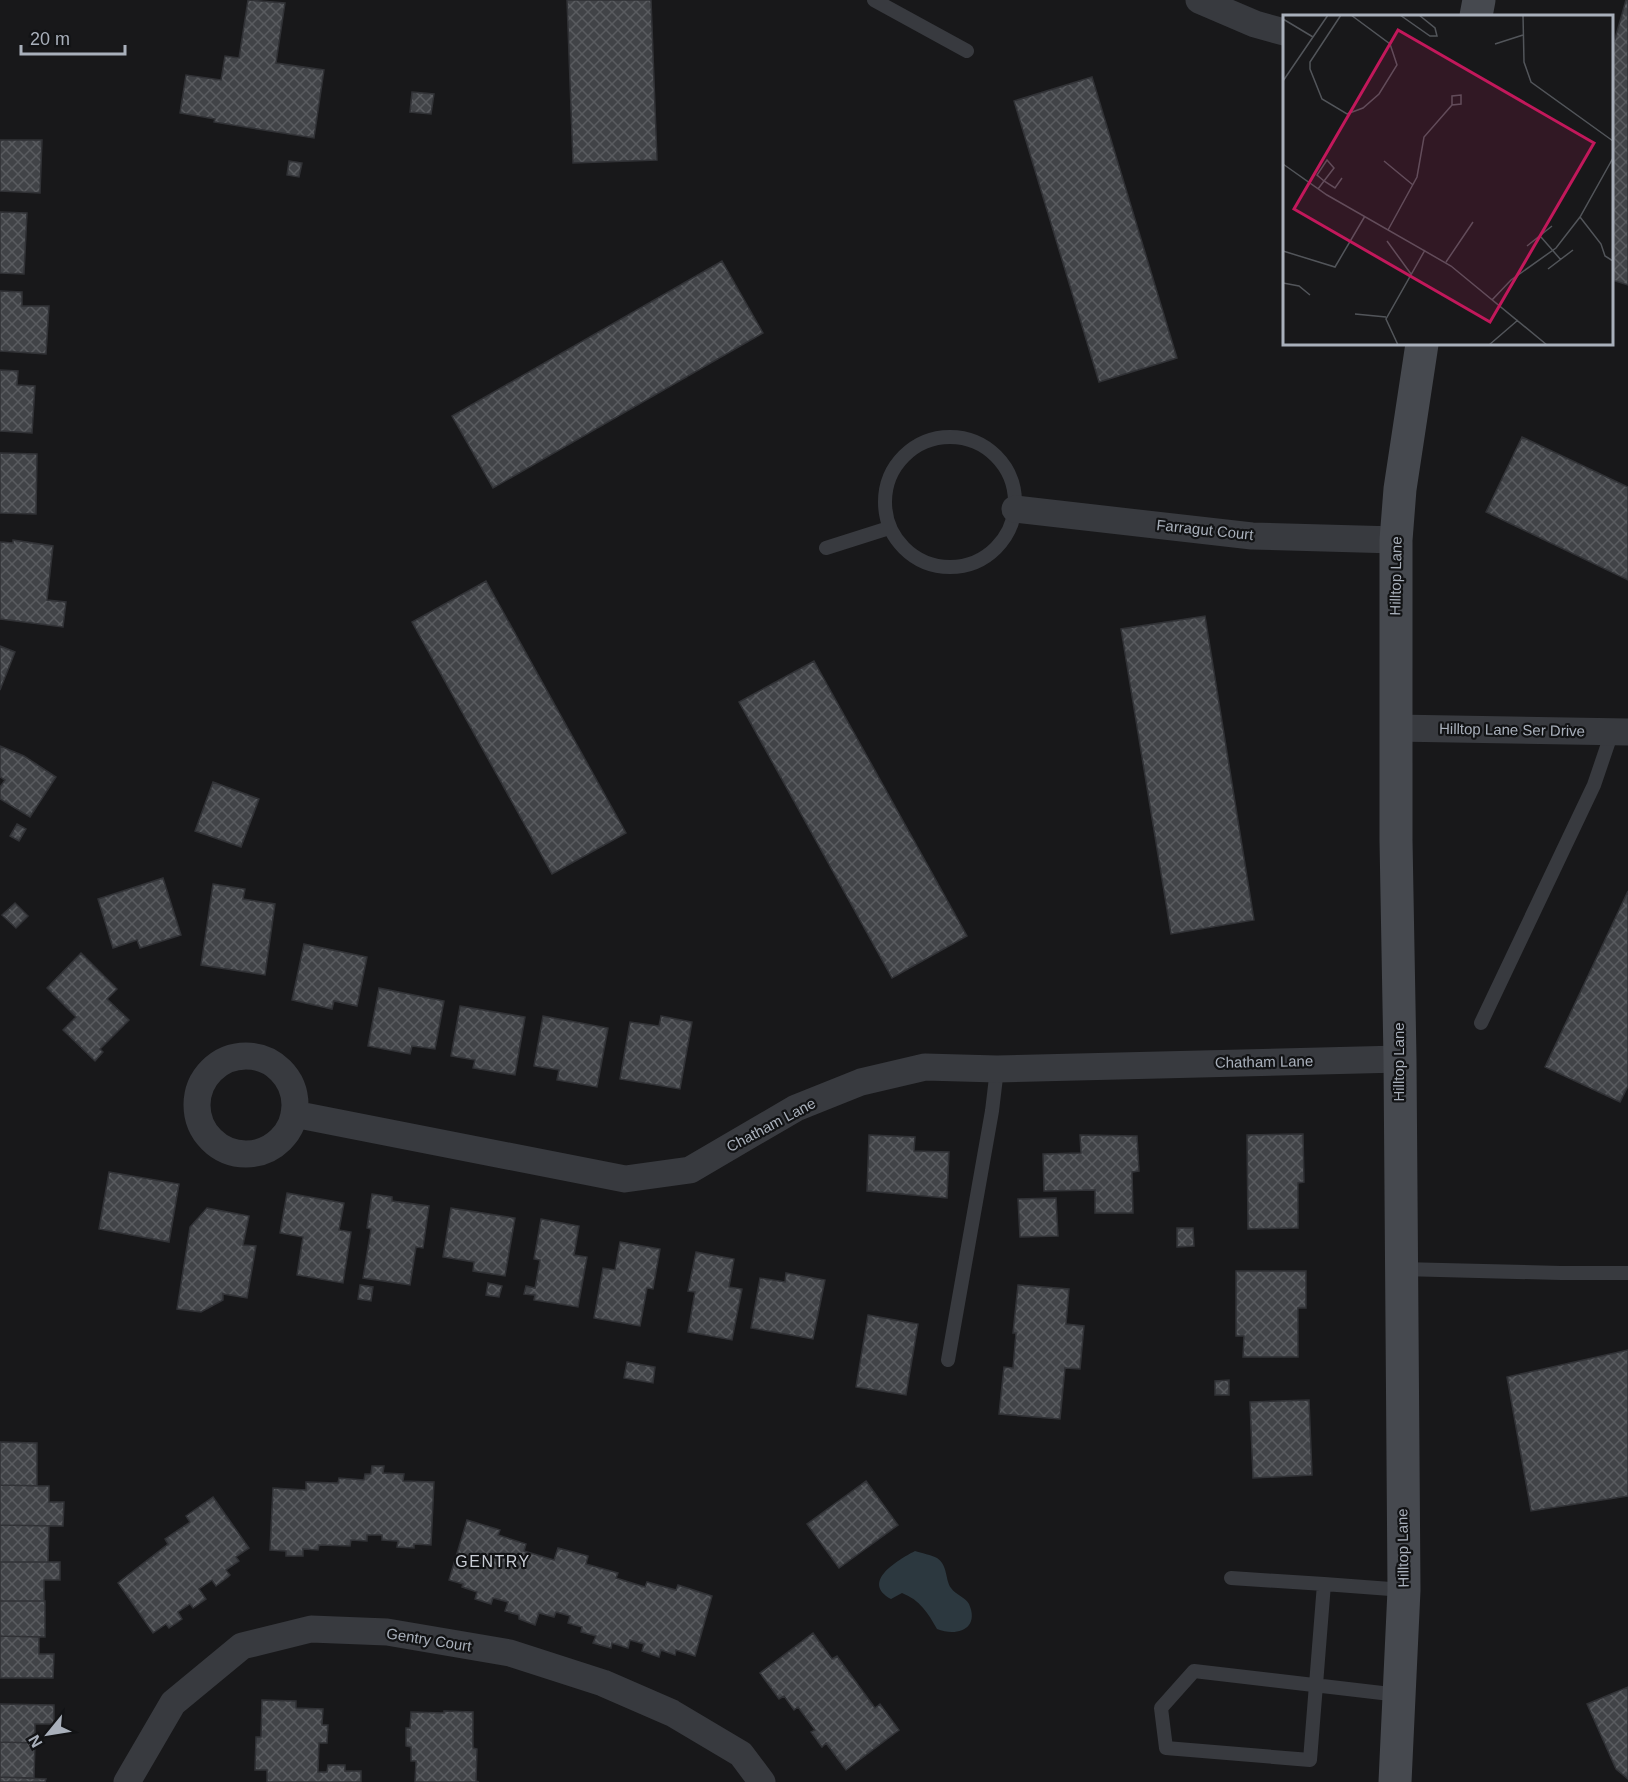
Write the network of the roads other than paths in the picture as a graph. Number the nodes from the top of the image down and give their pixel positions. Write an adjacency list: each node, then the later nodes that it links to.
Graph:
1 (874, 0): 6 (lane)
2 (1199, 0): 5 (street)
3 (1479, 0): 4 (street)
4 (1476, 15)
5 (1283, 32)
6 (967, 51)
7 (1422, 345): 10 (street, Hilltop Lane)
8 (1015, 509): 9 (lane); 9 (lane); 10 (street, Farragut Court)
9 (889, 528): 11 (lane)
10 (1396, 540): 12 (street, Hilltop Lane)
11 (825, 548)
12 (1395, 728): 13 (street, Hilltop Lane Ser Drive); 15 (street, Hilltop Lane)
13 (1620, 732): 14 (lane)
14 (1481, 1023)
15 (1400, 1059): 16 (street, Chatham Lane); 18 (street, Hilltop Lane)
16 (997, 1069): 17 (street, Chatham Lane); 20 (lane)
17 (294, 1114)
18 (1401, 1269): 19 (lane); 23 (street, Hilltop Lane)
19 (1628, 1273)
20 (948, 1360)
21 (1231, 1578): 22 (lane)
22 (1324, 1584): 23 (lane); 24 (lane)
23 (1404, 1590): 25 (street, Hilltop Lane)
24 (1316, 1686): 24 (lane); 25 (lane)
25 (1399, 1695): 28 (street, Hilltop Lane)
26 (127, 1782): 27 (street, Gentry Court)
27 (762, 1782)
28 (1395, 1782)

